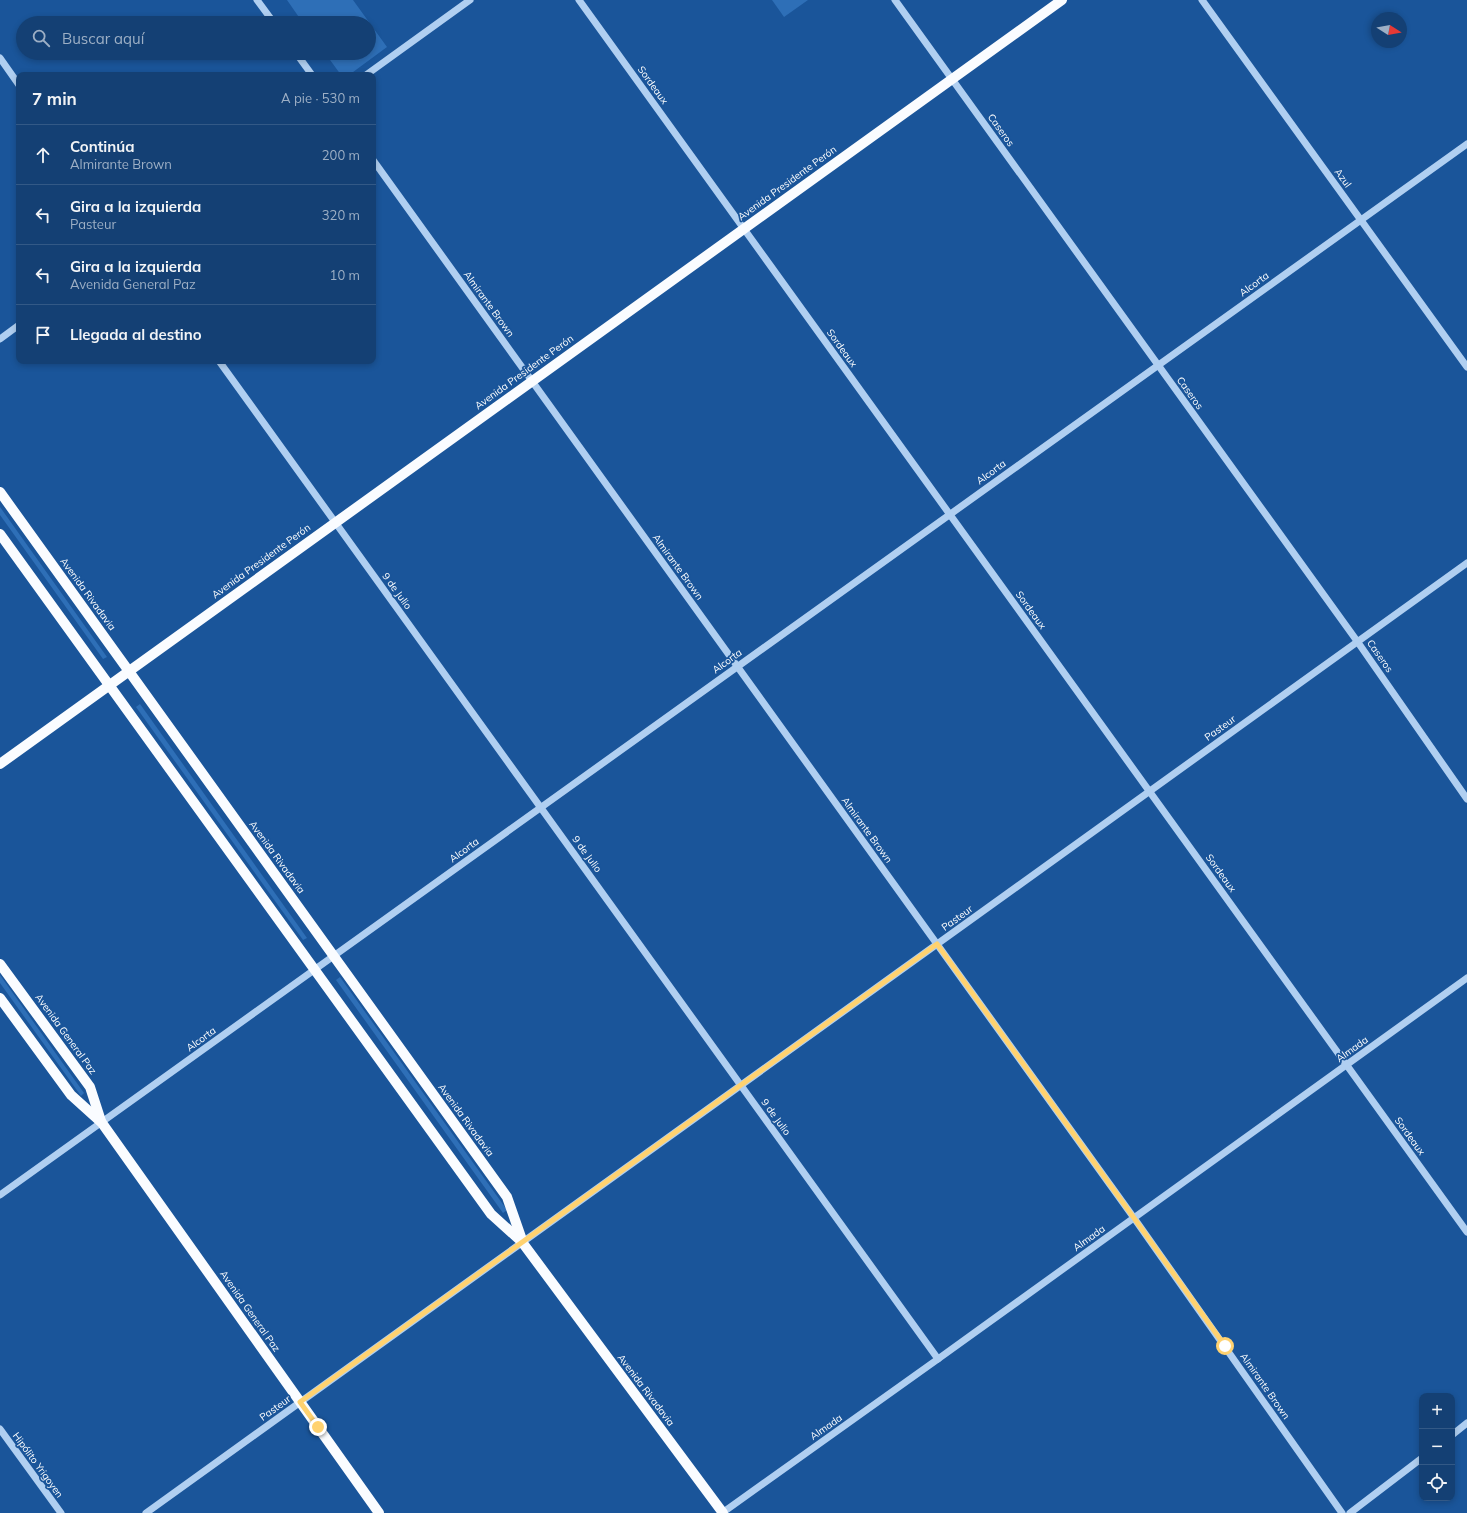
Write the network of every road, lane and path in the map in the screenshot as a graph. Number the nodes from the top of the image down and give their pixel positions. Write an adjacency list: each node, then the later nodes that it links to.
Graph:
1 (258, 0): 7 (street)
2 (470, 0): 11 (street)
3 (579, 0): 17 (street, Sordeaux)
4 (895, 0): 12 (street, Caseros)
5 (1062, 0): 12 (main road, Avenida Presidente Perón)
6 (1202, 0): 16 (street, Azul)
7 (269, 16)
8 (0, 58): 13 (street)
9 (301, 60): 10 (street)
10 (310, 72)
11 (370, 72)
12 (952, 79): 17 (main road, Avenida Presidente Perón); 21 (street, Caseros)
13 (16, 81)
14 (1467, 144): 16 (street, Alcorta)
15 (376, 164): 23 (street, Almirante Brown)
16 (1361, 220): 21 (street, Alcorta); 22 (street, Azul)
17 (744, 229): 23 (main road, Avenida Presidente Perón); 25 (street, Sordeaux)
18 (16, 327): 19 (street)
19 (0, 339)
20 (221, 364): 26 (street, 9 de Julio)
21 (1158, 365): 25 (street, Alcorta); 29 (street, Caseros)
22 (1467, 367)
23 (532, 381): 26 (main road, Avenida Presidente Perón); 30 (street, Almirante Brown)
24 (0, 492): 31 (main road, Avenida Rivadavia)
25 (950, 514): 30 (street, Alcorta); 34 (street, Sordeaux)
26 (335, 523): 31 (main road, Avenida Presidente Perón); 36 (street, 9 de Julio)
27 (0, 534): 32 (main road, Avenida Rivadavia)
28 (1467, 562): 29 (street, Pasteur)
29 (1357, 641): 34 (street, Pasteur); 35 (street, Caseros)
30 (737, 666): 36 (street, Alcorta); 37 (street, Almirante Brown)
31 (128, 671): 32 (main road, Avenida Presidente Perón); 38 (main road, Avenida Rivadavia)
32 (109, 685): 33 (main road, Avenida Presidente Perón); 40 (main road, Avenida Rivadavia)
33 (0, 764)
34 (1149, 791): 37 (street, Pasteur); 43 (street, Sordeaux)
35 (1467, 799)
36 (540, 807): 38 (street, Alcorta); 44 (street, 9 de Julio)
37 (937, 944): 44 (street, Pasteur); 47 (street, Almirante Brown)
38 (333, 956): 40 (street, Alcorta); 49 (main road, Avenida Rivadavia)
39 (0, 964): 45 (main road, Avenida General Paz)
40 (314, 969): 45 (street, Alcorta); 49 (main road, Avenida Rivadavia)
41 (1467, 978): 43 (street, Almada)
42 (0, 998): 45 (main road, Avenida General Paz)
43 (1347, 1065): 47 (street, Almada); 48 (street, Sordeaux)
44 (741, 1085): 49 (street, Pasteur); 50 (street, 9 de Julio)
45 (102, 1123): 46 (street, Alcorta); 51 (main road, Avenida General Paz)
46 (0, 1195)
47 (1134, 1218): 50 (street, Almada); 60 (street, Almirante Brown)
48 (1467, 1232)
49 (522, 1242): 51 (street, Pasteur); 59 (main road, Avenida Rivadavia)
50 (938, 1359): 59 (street, Almada)
51 (300, 1402): 57 (street, Pasteur); 58 (main road, Avenida General Paz)
52 (1467, 1423): 54 (street)
53 (0, 1429): 56 (street, Hipólito Yrigoyen)
54 (1455, 1433)
55 (1419, 1460): 61 (street)
56 (61, 1513)
57 (146, 1513)
58 (380, 1513)
59 (722, 1513)
60 (1342, 1513)
61 (1350, 1513)

